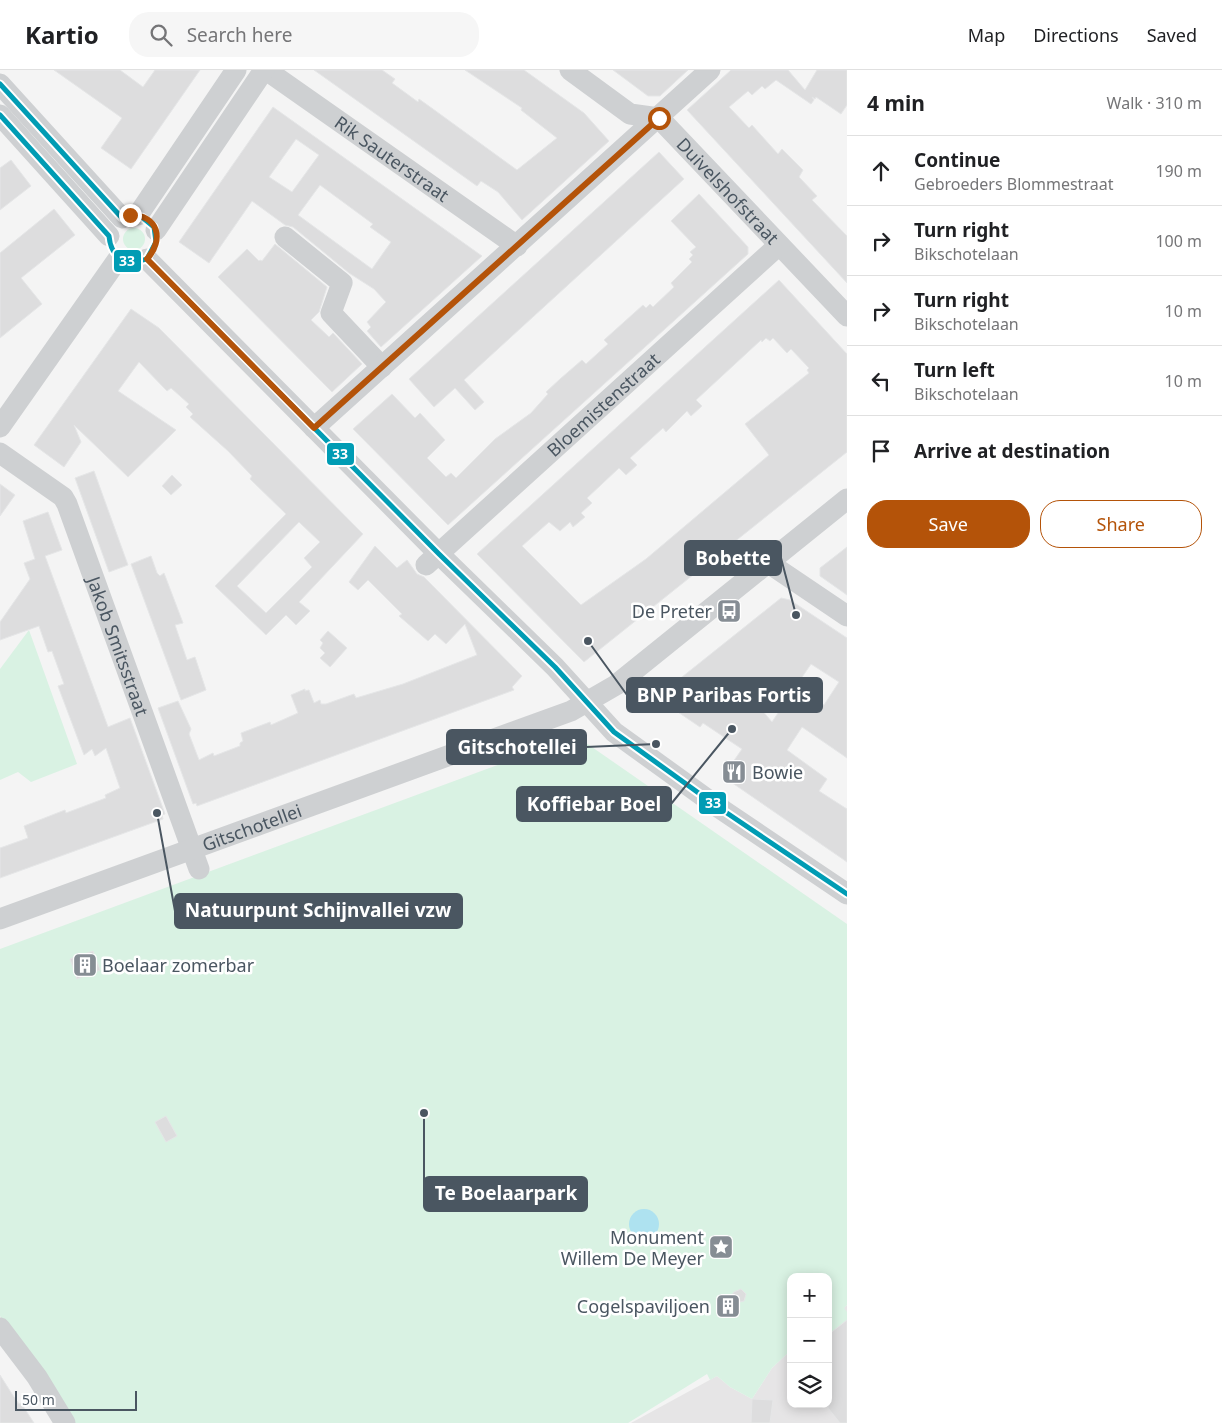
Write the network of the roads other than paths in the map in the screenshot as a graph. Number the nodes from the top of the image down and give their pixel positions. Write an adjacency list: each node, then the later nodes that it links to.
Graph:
1 (236, 70): 8 (street)
2 (265, 70): 9 (street); 13 (street, Rik Sauterstraat)
3 (570, 70): 7 (street)
4 (710, 70): 7 (street)
5 (0, 84): 8 (street)
6 (0, 115): 10 (street)
7 (659, 118): 12 (street, Duivelshofstraat); 13 (street)
8 (130, 216): 9 (street); 10 (street)
9 (156, 230): 15 (street)
10 (109, 236): 14 (street)
11 (285, 237): 17 (street)
12 (779, 245): 16 (street, Duivelshofstraat); 22 (street, Bloemistenstraat)
13 (517, 246): 17 (street)
14 (118, 259): 15 (street); 18 (street)
15 (147, 259): 19 (street)
16 (847, 316)
17 (382, 367): 19 (street)
18 (0, 427)
19 (314, 428): 22 (street)
20 (0, 453): 26 (street, Jakob Smitsstraat)
21 (847, 499): 23 (street, Gitschotellei)
22 (432, 560): 25 (street)
23 (767, 562): 24 (street); 25 (street, Gitschotellei)
24 (847, 616)
25 (588, 703): 26 (street, Gitschotellei); 27 (street)
26 (195, 859): 28 (street, Gitschotellei)
27 (847, 894)
28 (0, 919)
29 (0, 1328): 30 (street)
30 (65, 1423)

